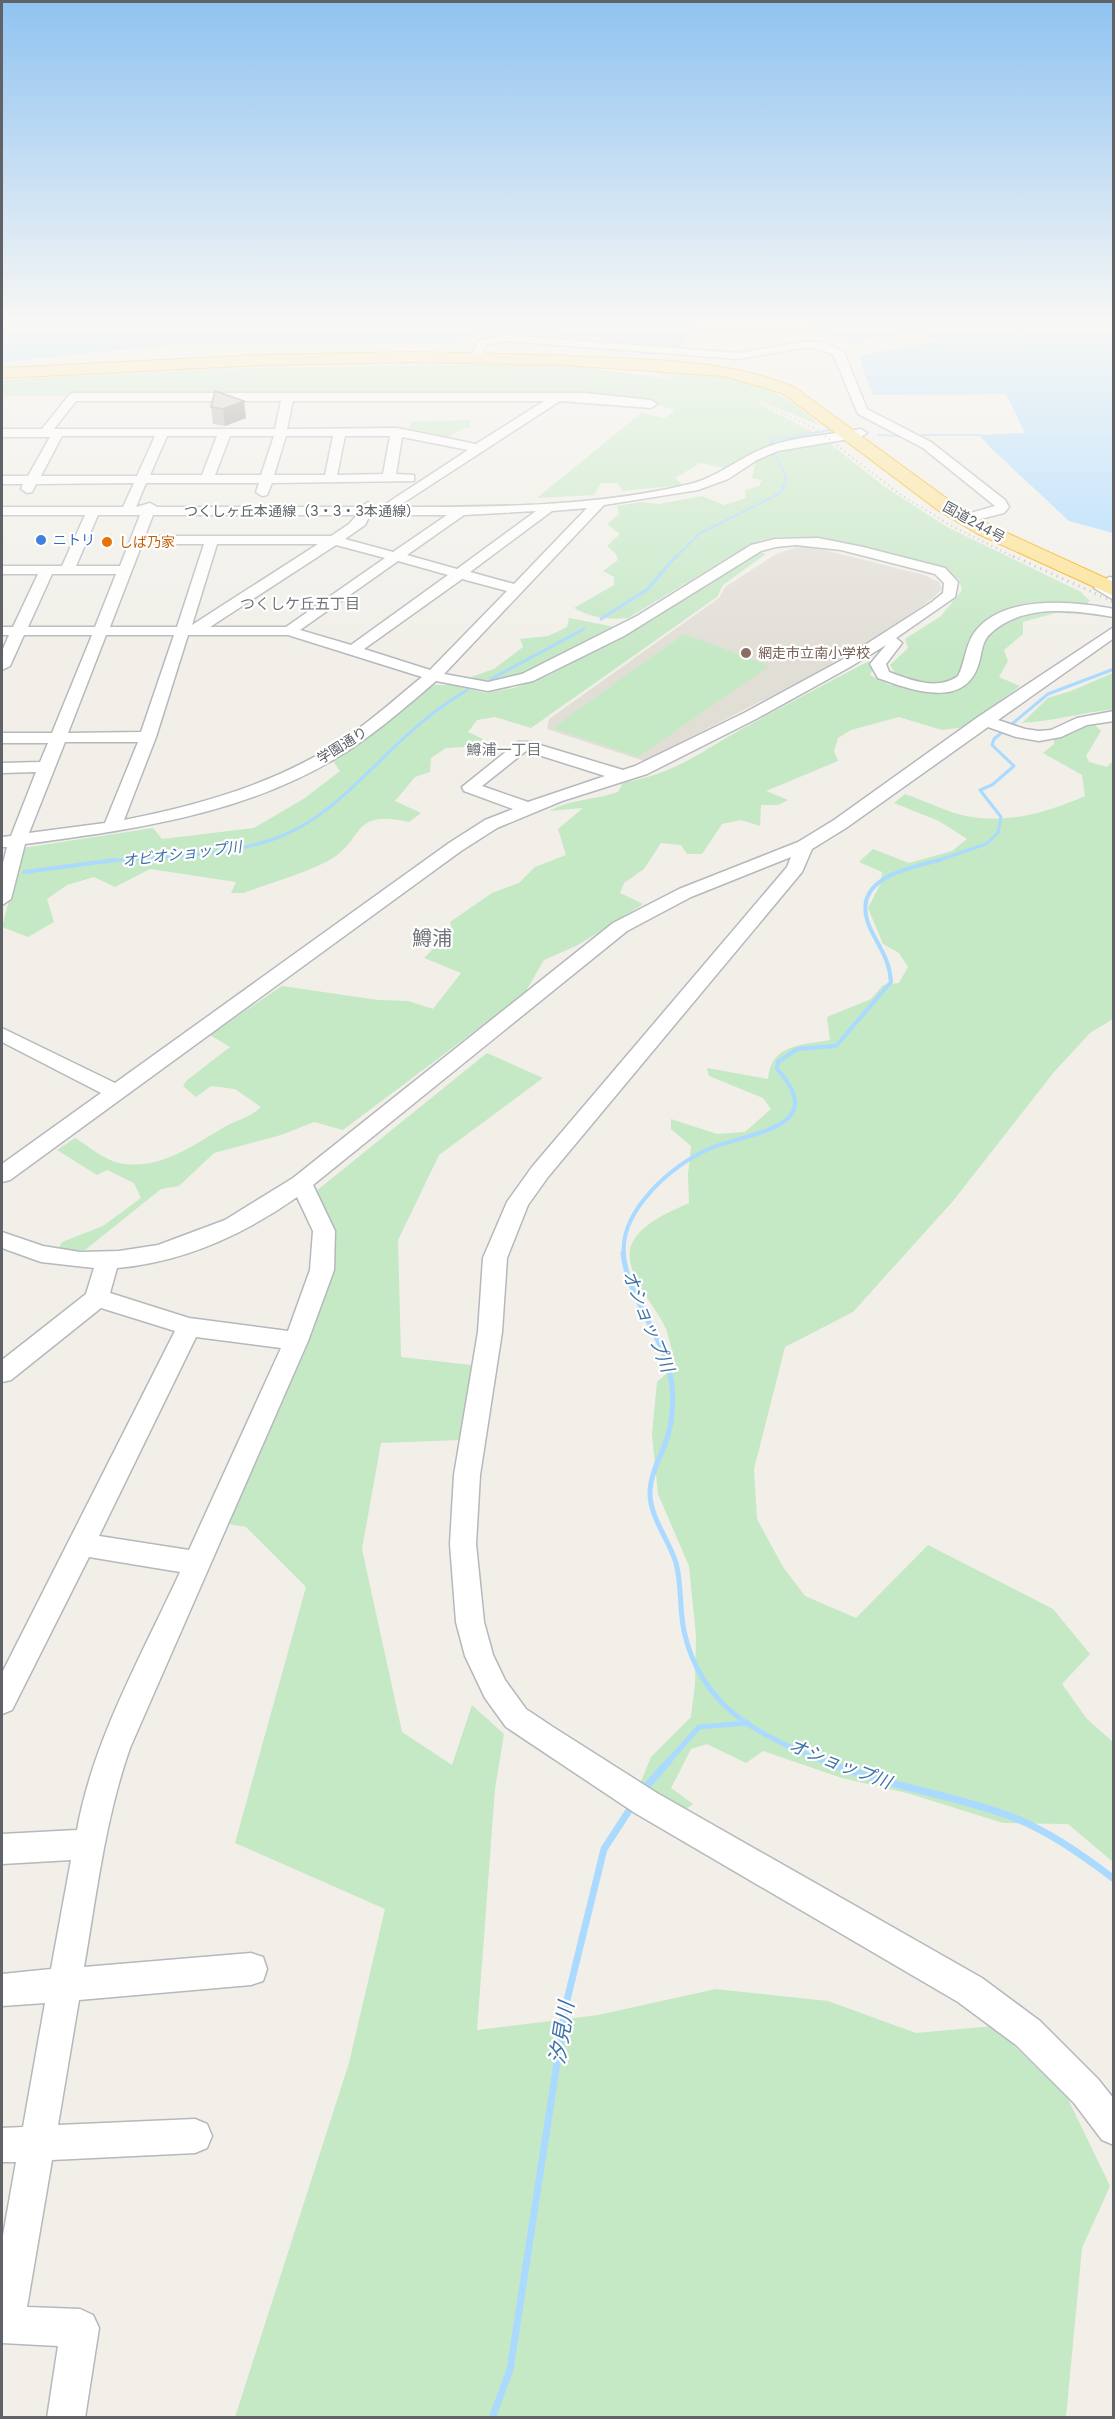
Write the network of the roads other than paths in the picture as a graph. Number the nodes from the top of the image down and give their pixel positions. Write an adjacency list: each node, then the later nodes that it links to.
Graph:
1 (51, 435): 15 (street)
2 (162, 435): 16 (street)
3 (224, 435): 17 (street)
4 (280, 435): 18 (street)
5 (339, 435): 19 (street)
6 (396, 435): 13 (street)
7 (412, 435): 12 (street)
8 (498, 435): 12 (street)
9 (850, 435): 21 (street, つくしヶ丘本通線（3・3・3本通線）)
10 (856, 435): 31 (highway, 国道244号)
11 (908, 435): 31 (street)
12 (478, 448): 27 (street)
13 (389, 478): 14 (street); 19 (street)
14 (409, 478)
15 (33, 479): 16 (street); 20 (street); 29 (street)
16 (142, 479): 17 (street); 23 (street)
17 (207, 479): 18 (street)
18 (267, 479): 19 (street); 25 (street)
19 (330, 479)
20 (2, 480)
21 (601, 501): 22 (street, つくしヶ丘本通線（3・3・3本通線）); 28 (street, つくしヶ丘本通線（3・3・3本通線）); 42 (street, 学園通り)
22 (547, 508): 28 (street, つくしヶ丘本通線（3・3・3本通線）); 40 (street)
23 (128, 509): 24 (street, つくしヶ丘本通線（3・3・3本通線）); 29 (street, つくしヶ丘本通線（3・3・3本通線）); 30 (street, つくしヶ丘本通線（3・3・3本通線）)
24 (149, 509): 25 (street, つくしヶ丘本通線（3・3・3本通線）); 32 (street)
25 (257, 509): 26 (street, つくしヶ丘本通線（3・3・3本通線）)
26 (367, 509): 27 (street, つくしヶ丘本通線（3・3・3本通線）); 34 (street)
27 (388, 509): 28 (street, つくしヶ丘本通線（3・3・3本通線）)
28 (464, 509): 35 (street)
29 (6, 511): 30 (street, つくしヶ丘本通線（3・3・3本通線）)
30 (93, 512): 38 (street)
31 (970, 518): 41 (highway, 国道244号)
32 (136, 540): 33 (street); 39 (street)
33 (212, 540): 34 (street); 44 (street)
34 (333, 540): 35 (street); 44 (street)
35 (399, 556): 40 (street); 48 (street)
36 (2, 570): 37 (street)
37 (47, 570): 38 (street); 46 (street)
38 (67, 570): 39 (street)
39 (124, 570): 47 (street)
40 (461, 572): 42 (street); 51 (street)
41 (1110, 587)
42 (517, 589): 53 (street, 学園通り)
43 (1113, 613): 50 (street)
44 (190, 629): 47 (street); 48 (street); 56 (street)
45 (2, 631): 46 (street)
46 (18, 631): 47 (street); 52 (street)
47 (99, 631): 58 (street)
48 (289, 631): 51 (street)
49 (1113, 631): 55 (street)
50 (885, 639): 53 (street); 61 (street)
51 (354, 650): 53 (street)
52 (2, 666)
53 (434, 675): 63 (street, 学園通り)
54 (1113, 716): 55 (street)
55 (993, 724): 65 (street)
56 (148, 737): 58 (street); 63 (street)
57 (2, 738): 58 (street)
58 (60, 738): 59 (street)
59 (48, 767): 60 (street); 64 (street)
60 (2, 768)
61 (623, 776): 62 (street); 62 (street)
62 (528, 808): 70 (street)
63 (112, 827): 64 (street, 学園通り)
64 (10, 841): 67 (street)
65 (804, 846): 66 (street); 68 (street)
66 (709, 883): 68 (street); 72 (street)
67 (2, 899)
68 (765, 903): 87 (street)
69 (2, 1034): 70 (street)
70 (116, 1092): 71 (street)
71 (2, 1175)
72 (301, 1183): 74 (street); 77 (street)
73 (2, 1240): 74 (street)
74 (108, 1260): 75 (street)
75 (97, 1298): 76 (street); 78 (street)
76 (189, 1327): 77 (street); 79 (street)
77 (296, 1341): 80 (street)
78 (2, 1373)
79 (82, 1545): 80 (street); 81 (street)
80 (197, 1563): 82 (street)
81 (2, 1701)
82 (92, 1844): 83 (street); 85 (street)
83 (2, 1849)
84 (252, 1969): 85 (street)
85 (66, 1986): 86 (street); 89 (street)
86 (2, 1990)
87 (1113, 2128)
88 (195, 2136): 89 (street)
89 (39, 2143): 90 (street); 91 (street)
90 (2, 2145)
91 (3, 2324): 92 (street)
92 (66, 2418)

